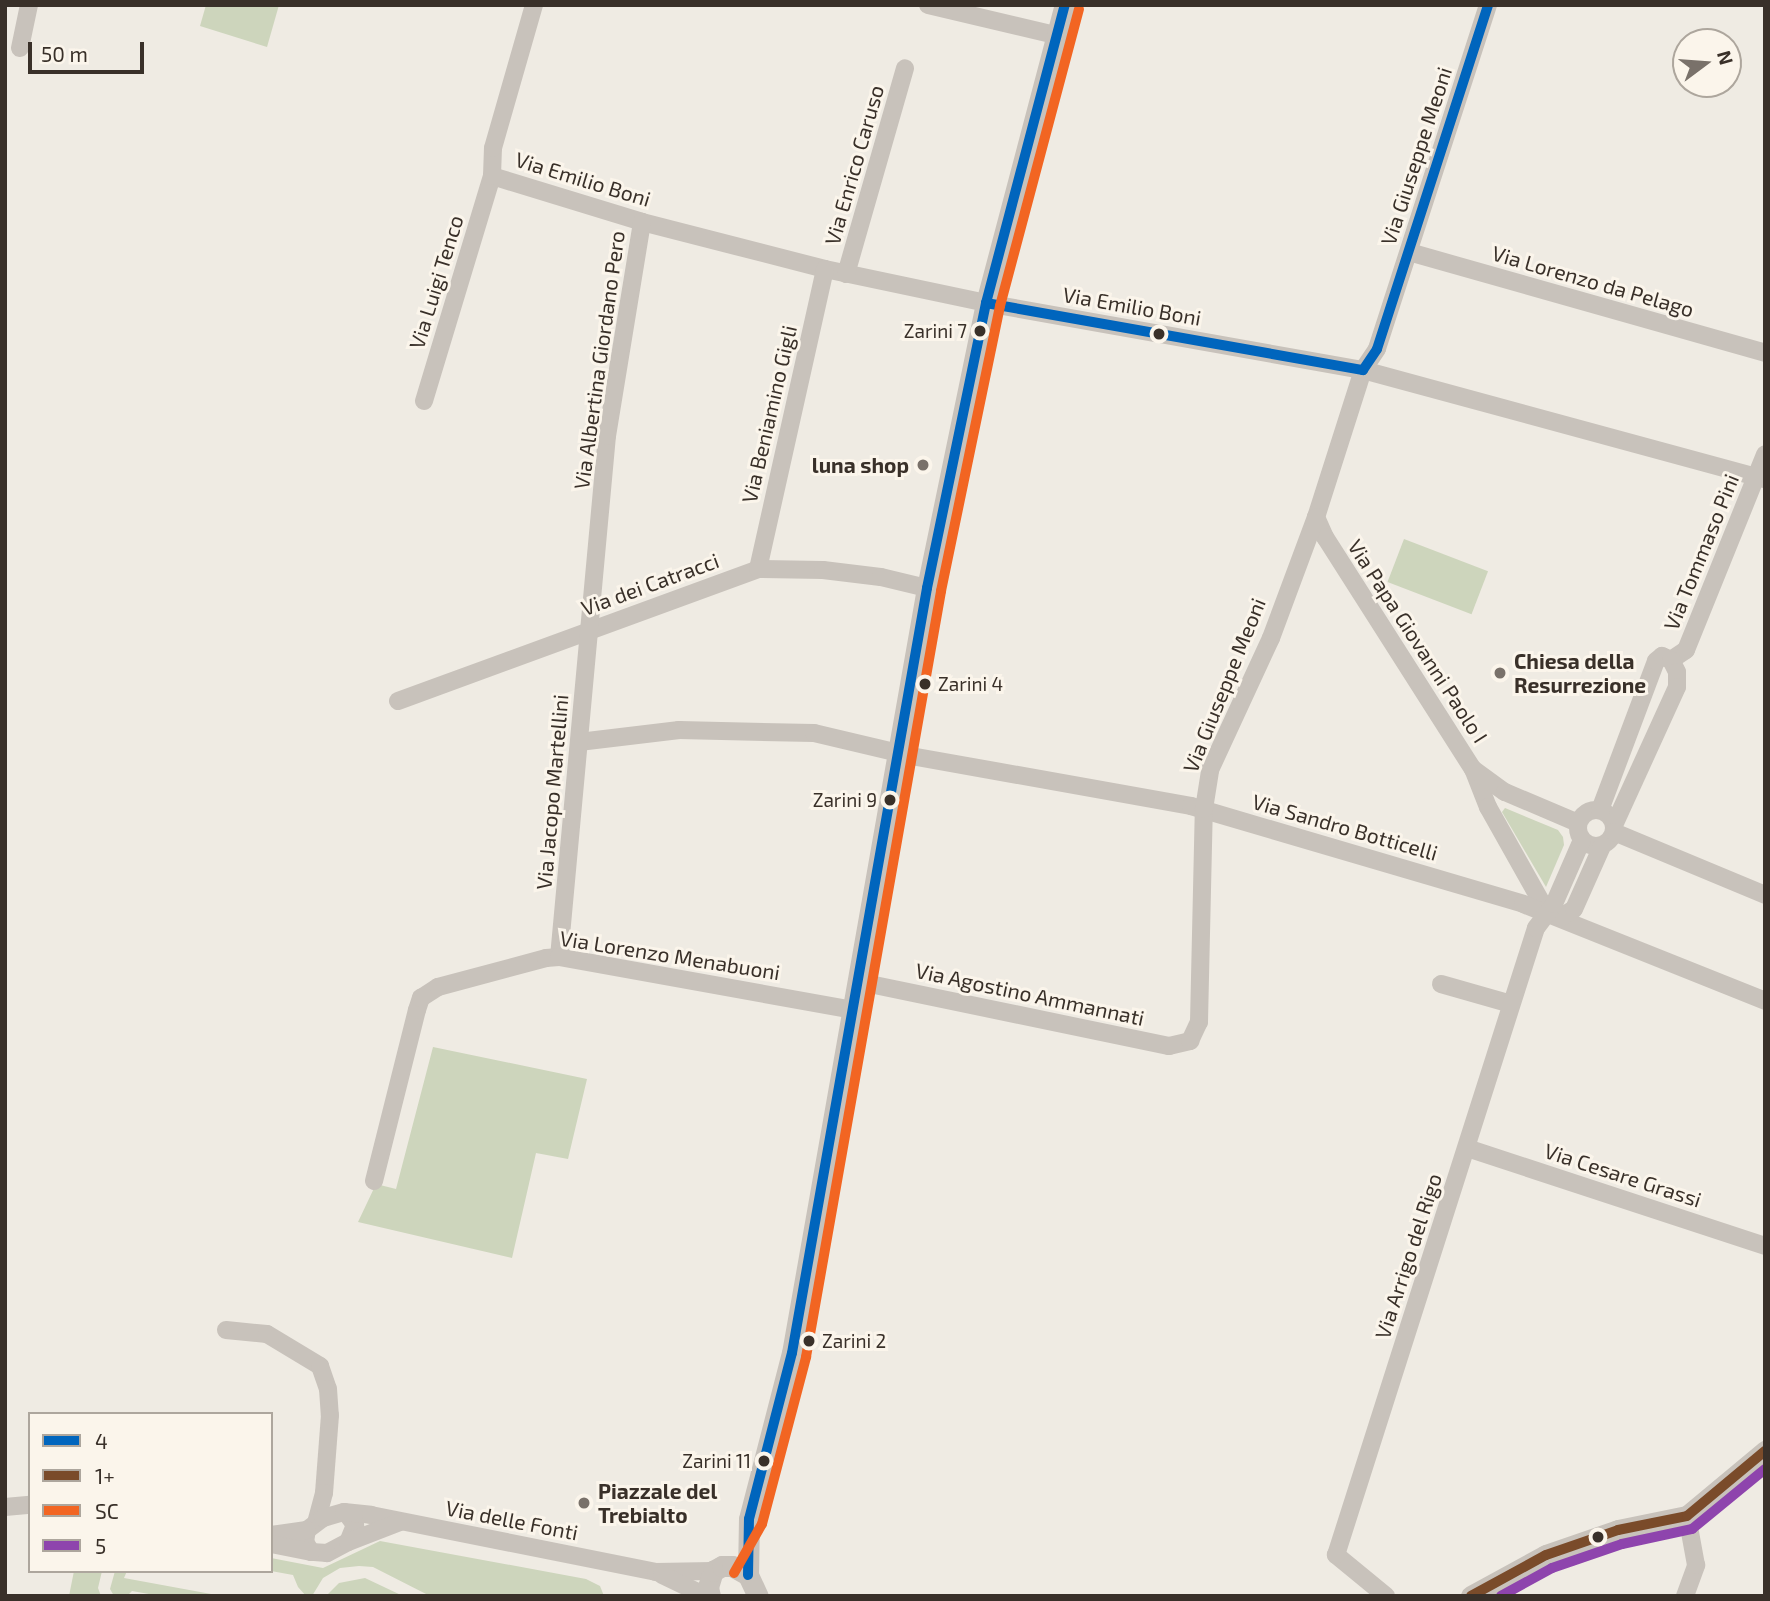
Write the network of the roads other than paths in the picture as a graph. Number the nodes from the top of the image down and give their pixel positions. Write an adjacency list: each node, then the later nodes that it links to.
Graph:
1 (29, 5): 7 (street)
2 (534, 5): 9 (street, Via Luigi Tenco)
3 (928, 5): 6 (street)
4 (1065, 5): 6 (street)
5 (1488, 5): 11 (street, Via Giuseppe Meoni)
6 (1059, 36): 14 (street)
7 (20, 48)
8 (905, 68): 13 (street, Via Enrico Caruso)
9 (492, 176): 10 (street, Via Emilio Boni); 17 (street, Via Luigi Tenco)
10 (642, 222): 12 (street, Via Emilio Boni); 23 (street, Via Albertina Giordano Pero)
11 (1409, 252): 15 (street, Via Lorenzo da Pelago); 16 (street, Via Giuseppe Meoni)
12 (825, 269): 13 (street, Via Emilio Boni); 21 (street, Via Beniamino Gigli)
13 (846, 274): 14 (street, Via Emilio Boni)
14 (986, 303): 16 (street, Via Emilio Boni); 22 (street)
15 (1765, 353)
16 (1363, 370): 19 (street, Via Emilio Boni); 20 (street, Via Giuseppe Meoni)
17 (424, 401)
18 (1765, 454): 19 (street, Via Tommaso Pini)
19 (1761, 478): 24 (street, Via Tommaso Pini)
20 (1316, 517): 28 (street, Via Papa Giovanni Paolo I); 29 (street, Via Giuseppe Meoni)
21 (758, 569): 22 (street, Via dei Catracci); 23 (street, Via dei Catracci)
22 (927, 588): 27 (street)
23 (591, 630): 25 (street, Via dei Catracci); 26 (street, Via Jacopo Martellini)
24 (1671, 660): 30 (street, Via Tommaso Pini); 32 (street, Via Tommaso Pini)
25 (398, 701)
26 (579, 742): 27 (street, Via Sandro Botticelli); 35 (street, Via Jacopo Martellini)
27 (897, 752): 29 (street, Via Sandro Botticelli); 36 (street)
28 (1473, 769): 31 (street, Via Papa Giovanni Paolo I); 34 (street, Via Papa Giovanni Paolo I)
29 (1204, 809): 34 (street, Via Sandro Botticelli); 41 (street, Via Giuseppe Meoni)
30 (1600, 810): 31 (street); 32 (street)
31 (1580, 832): 32 (street); 34 (street)
32 (1610, 834): 33 (street); 34 (street, Via Tommaso Pini)
33 (1765, 895)
34 (1554, 915): 38 (street, Via Sandro Botticelli); 39 (street, Via Arrigo del Rigo)
35 (559, 957): 40 (street, Via Lorenzo Menabuoni); 43 (street, Via Lorenzo Menabuoni)
36 (860, 982): 40 (street); 41 (street, Via Agostino Ammannati)
37 (1441, 984): 39 (street)
38 (1765, 1001)
39 (1511, 1004): 42 (street, Via Arrigo del Rigo)
40 (855, 1010): 52 (street)
41 (1190, 1041)
42 (1467, 1148): 44 (street, Via Cesare Grassi); 63 (street, Via Arrigo del Rigo)
43 (374, 1181)
44 (1765, 1246)
45 (226, 1330): 47 (street)
46 (1765, 1451): 51 (street)
47 (326, 1479): 50 (street); 54 (street)
48 (28, 1505): 49 (street)
49 (5, 1507)
50 (345, 1513): 53 (street, Via delle Fonti); 54 (street, Via delle Fonti); 56 (street)
51 (1687, 1516): 64 (street); 65 (street)
52 (749, 1519): 59 (street); 61 (street)
53 (400, 1522): 56 (street); 60 (street, Via delle Fonti)
54 (312, 1526): 55 (street, Via delle Fonti); 58 (street)
55 (273, 1535)
56 (348, 1542): 58 (street)
57 (273, 1544): 58 (street)
58 (311, 1552)
59 (717, 1569): 60 (street, Via delle Fonti); 61 (street); 62 (street)
60 (656, 1572): 62 (street, Via delle Fonti)
61 (758, 1590)
62 (708, 1596)
63 (1386, 1596)
64 (1471, 1596)
65 (1685, 1596)

